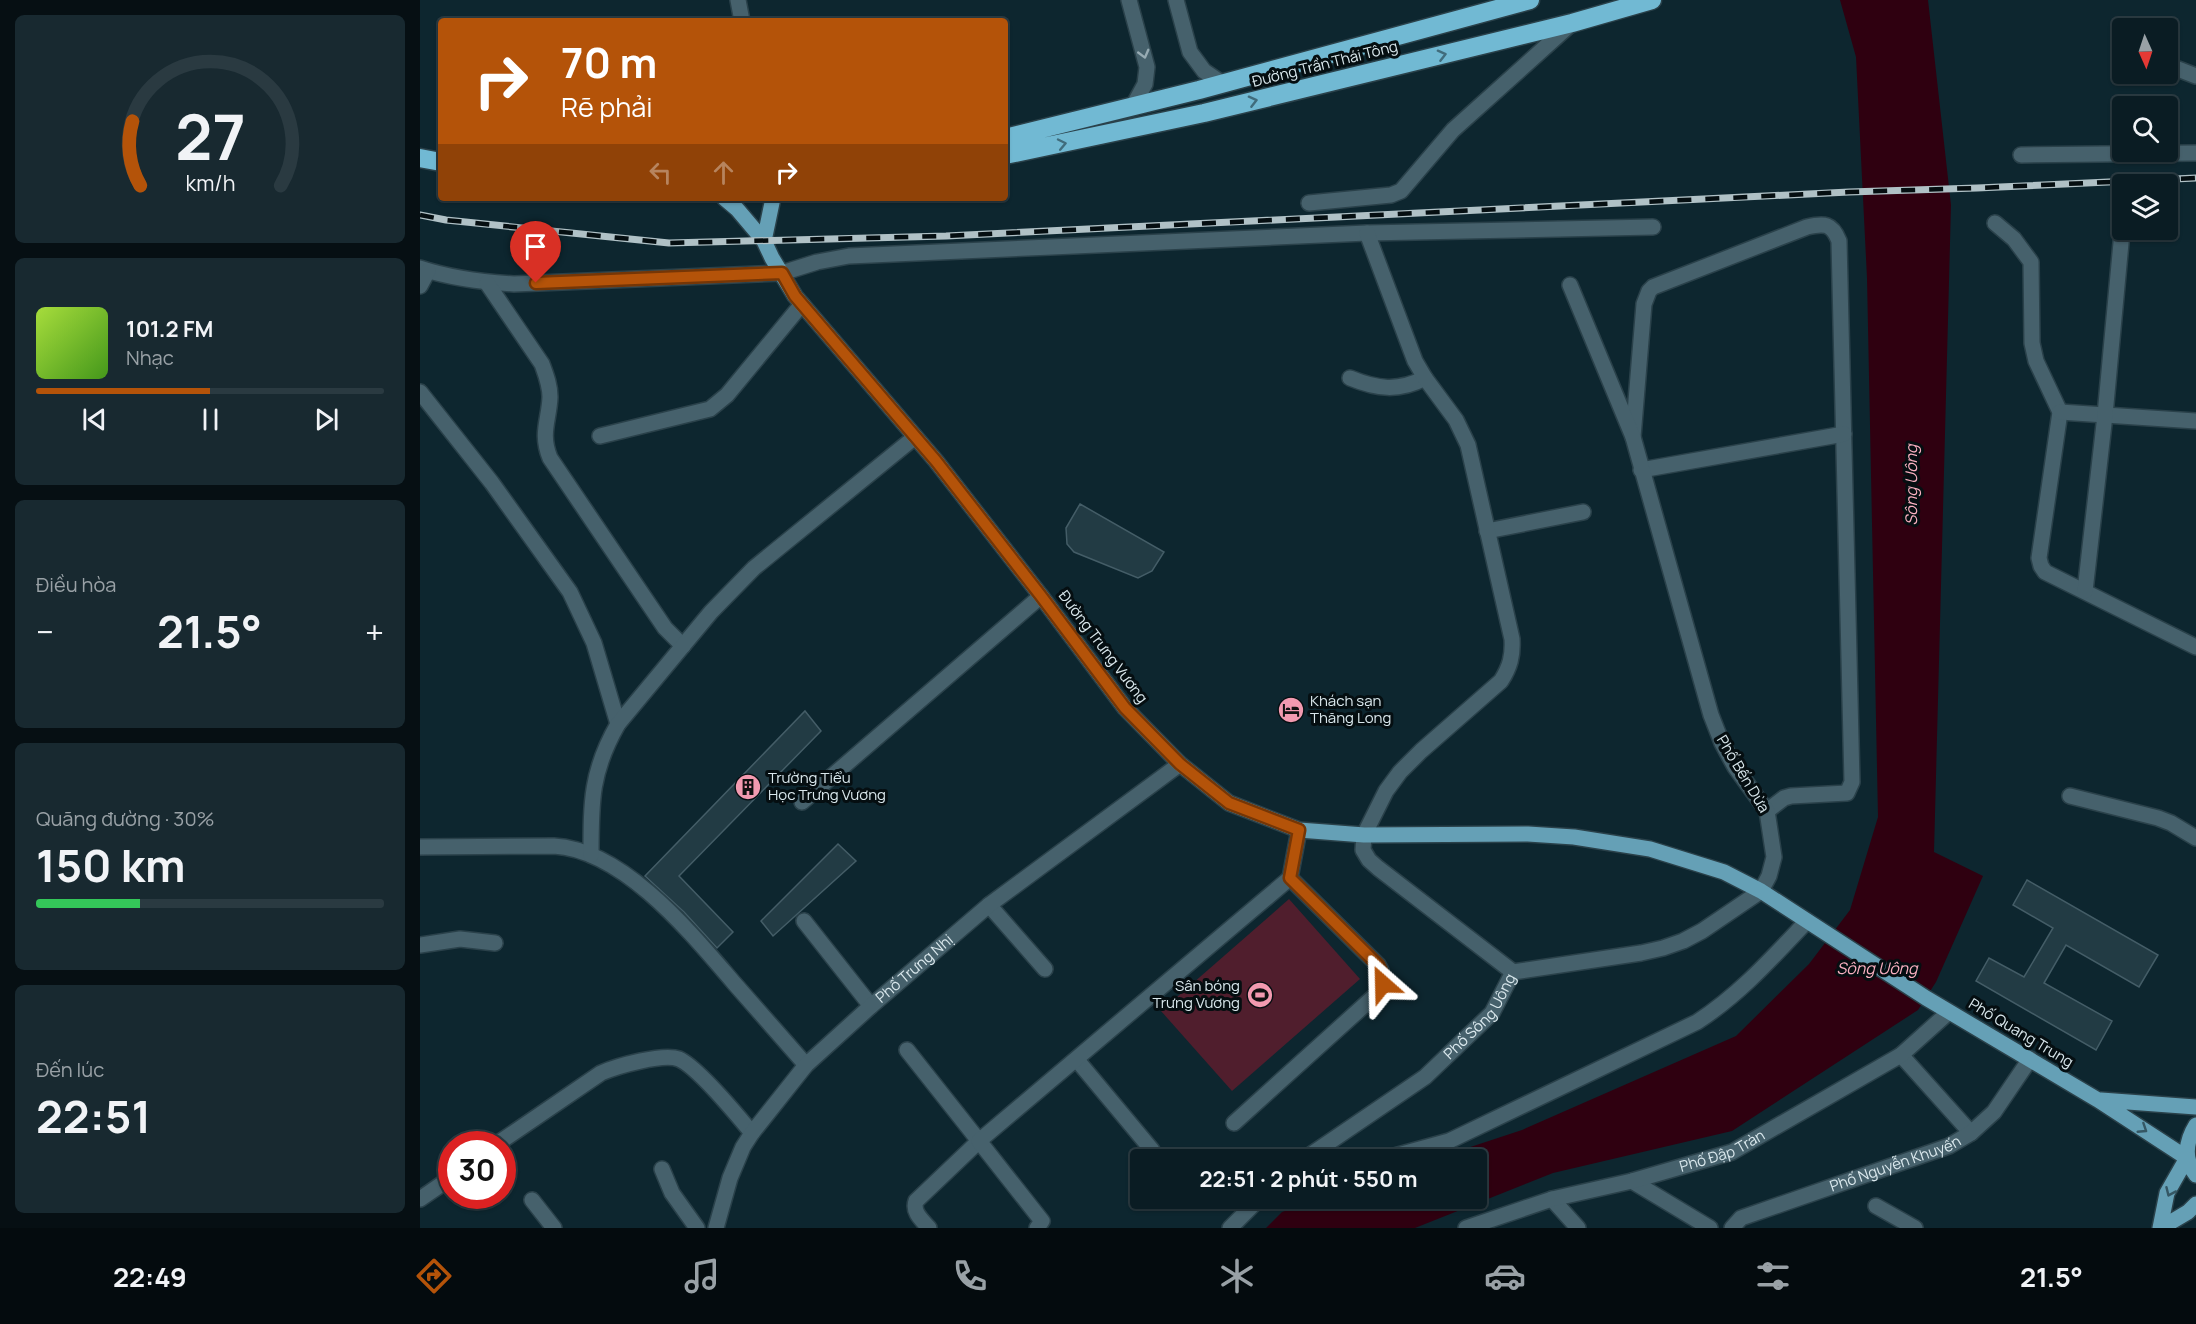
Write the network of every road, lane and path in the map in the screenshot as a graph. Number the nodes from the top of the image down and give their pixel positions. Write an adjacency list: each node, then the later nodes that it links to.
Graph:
1 (738, 0): 6 (street)
2 (1129, 0): 11 (street, one-way to 11)
3 (1176, 0): 10 (street)
4 (1530, 0): 10 (highway, Đường Trần Thái Tông)
5 (1652, 0): 7 (highway, Đường Trần Thái Tông)
6 (741, 18)
7 (1572, 23): 14 (highway, Đường Trần Thái Tông, one-way to 7); 20 (street)
8 (2178, 69): 9 (street)
9 (2196, 75)
10 (1223, 84): 11 (highway, Đường Trần Thái Tông)
11 (1133, 106): 12 (highway, Đường Trần Thái Tông)
12 (1008, 137)
13 (2196, 153): 15 (street)
14 (1008, 154)
15 (2021, 155)
16 (420, 158): 17 (highway)
17 (438, 161)
18 (728, 201): 25 (main road, Đường Trưng Vương)
19 (772, 201): 25 (main road)
20 (1309, 203)
21 (1995, 223): 35 (street)
22 (1653, 227): 23 (street)
23 (1366, 233): 27 (street); 33 (street)
24 (2121, 240): 36 (street)
25 (764, 241): 27 (main road, Đường Trưng Vương)
26 (424, 269): 28 (street); 30 (street)
27 (782, 273): 28 (street); 31 (main road, Đường Trưng Vương)
28 (487, 282): 47 (street)
29 (1570, 285): 41 (street)
30 (420, 286)
31 (802, 304): 39 (street); 40 (main road, Đường Trưng Vương)
32 (1350, 378): 33 (street)
33 (1425, 378): 44 (street)
34 (420, 392): 49 (street)
35 (2060, 412): 36 (street); 45 (street)
36 (2105, 415): 37 (street); 45 (street)
37 (2196, 421)
38 (1844, 434): 41 (street); 42 (street); 53 (street)
39 (600, 436)
40 (915, 437): 46 (main road, Đường Trưng Vương); 47 (street)
41 (1633, 437): 42 (street, Phố Bến Dừa)
42 (1641, 470): 53 (street, Phố Bến Dừa)
43 (1583, 512): 44 (street)
44 (1487, 531): 55 (street)
45 (2085, 591): 48 (street)
46 (1041, 596): 50 (main road, Đường Trưng Vương); 52 (street)
47 (683, 646): 49 (street)
48 (2196, 647)
49 (618, 724): 58 (street)
50 (1180, 764): 54 (main road, Đường Trưng Vương); 61 (street, Phố Trưng Nhị)
51 (2070, 796): 56 (street)
52 (802, 802)
53 (1767, 811): 60 (street, Phố Bến Dừa)
54 (1299, 830): 55 (main road, Đường Trưng Vương); 59 (street)
55 (1364, 836): 60 (main road, Đường Trưng Vương); 67 (street, Phố Sông Uông)
56 (2196, 838)
57 (420, 847): 58 (street)
58 (591, 855): 74 (street)
59 (1290, 878): 73 (street); 77 (street)
60 (1761, 891): 63 (main road, Đường Trưng Vương); 67 (street)
61 (989, 905): 66 (street); 68 (street, Phố Trưng Nhị)
62 (804, 921): 68 (street)
63 (1812, 925): 69 (main road, Phố Quang Trung); 85 (street)
64 (495, 943): 65 (street)
65 (420, 945)
66 (1045, 969)
67 (1513, 972): 84 (street, Phố Sông Uông)
68 (871, 1006): 74 (street, Phố Trưng Nhị)
69 (1949, 1012): 71 (street, Phố Đập Tràn); 72 (main road, Phố Quang Trung)
70 (907, 1050): 82 (street)
71 (1901, 1055): 81 (street); 89 (street, Phố Đập Tràn)
72 (2030, 1059): 75 (main road, Phố Quang Trung); 81 (street, Phố Nguyễn Khuyến)
73 (1077, 1060): 82 (street); 83 (street)
74 (806, 1065): 80 (street, Phố Trưng Nhị)
75 (2098, 1100): 76 (main road, Phố Quang Trung); 86 (main road, Phố Quang Trung, one-way to 86)
76 (2196, 1107)
77 (1233, 1123)
78 (2196, 1125): 86 (main road)
79 (516, 1131): 80 (street)
80 (752, 1133): 99 (street, Phố Trưng Nhị)
81 (1971, 1133): 106 (street, Phố Nguyễn Khuyến)
82 (979, 1141): 100 (street); 101 (street)
83 (1152, 1149)
84 (1319, 1149)
85 (1420, 1149)
86 (2187, 1158): 88 (main road, Phố Quang Trung); 108 (main road, one-way to 108)
87 (662, 1169): 98 (street)
88 (2196, 1175)
89 (1632, 1181): 92 (street, Phố Đập Tràn); 105 (street)
90 (438, 1186): 91 (street)
91 (420, 1198)
92 (1552, 1198): 103 (street, Phố Đập Tràn); 104 (street)
93 (532, 1200): 97 (street)
94 (2196, 1204): 108 (main road)
95 (1876, 1206): 107 (street)
96 (1249, 1209): 102 (street)
97 (554, 1228)
98 (697, 1228)
99 (716, 1228)
100 (929, 1228)
101 (1036, 1228)
102 (1230, 1228)
103 (1466, 1228)
104 (1578, 1228)
105 (1710, 1228)
106 (1732, 1228)
107 (1915, 1228)
108 (2161, 1228)

